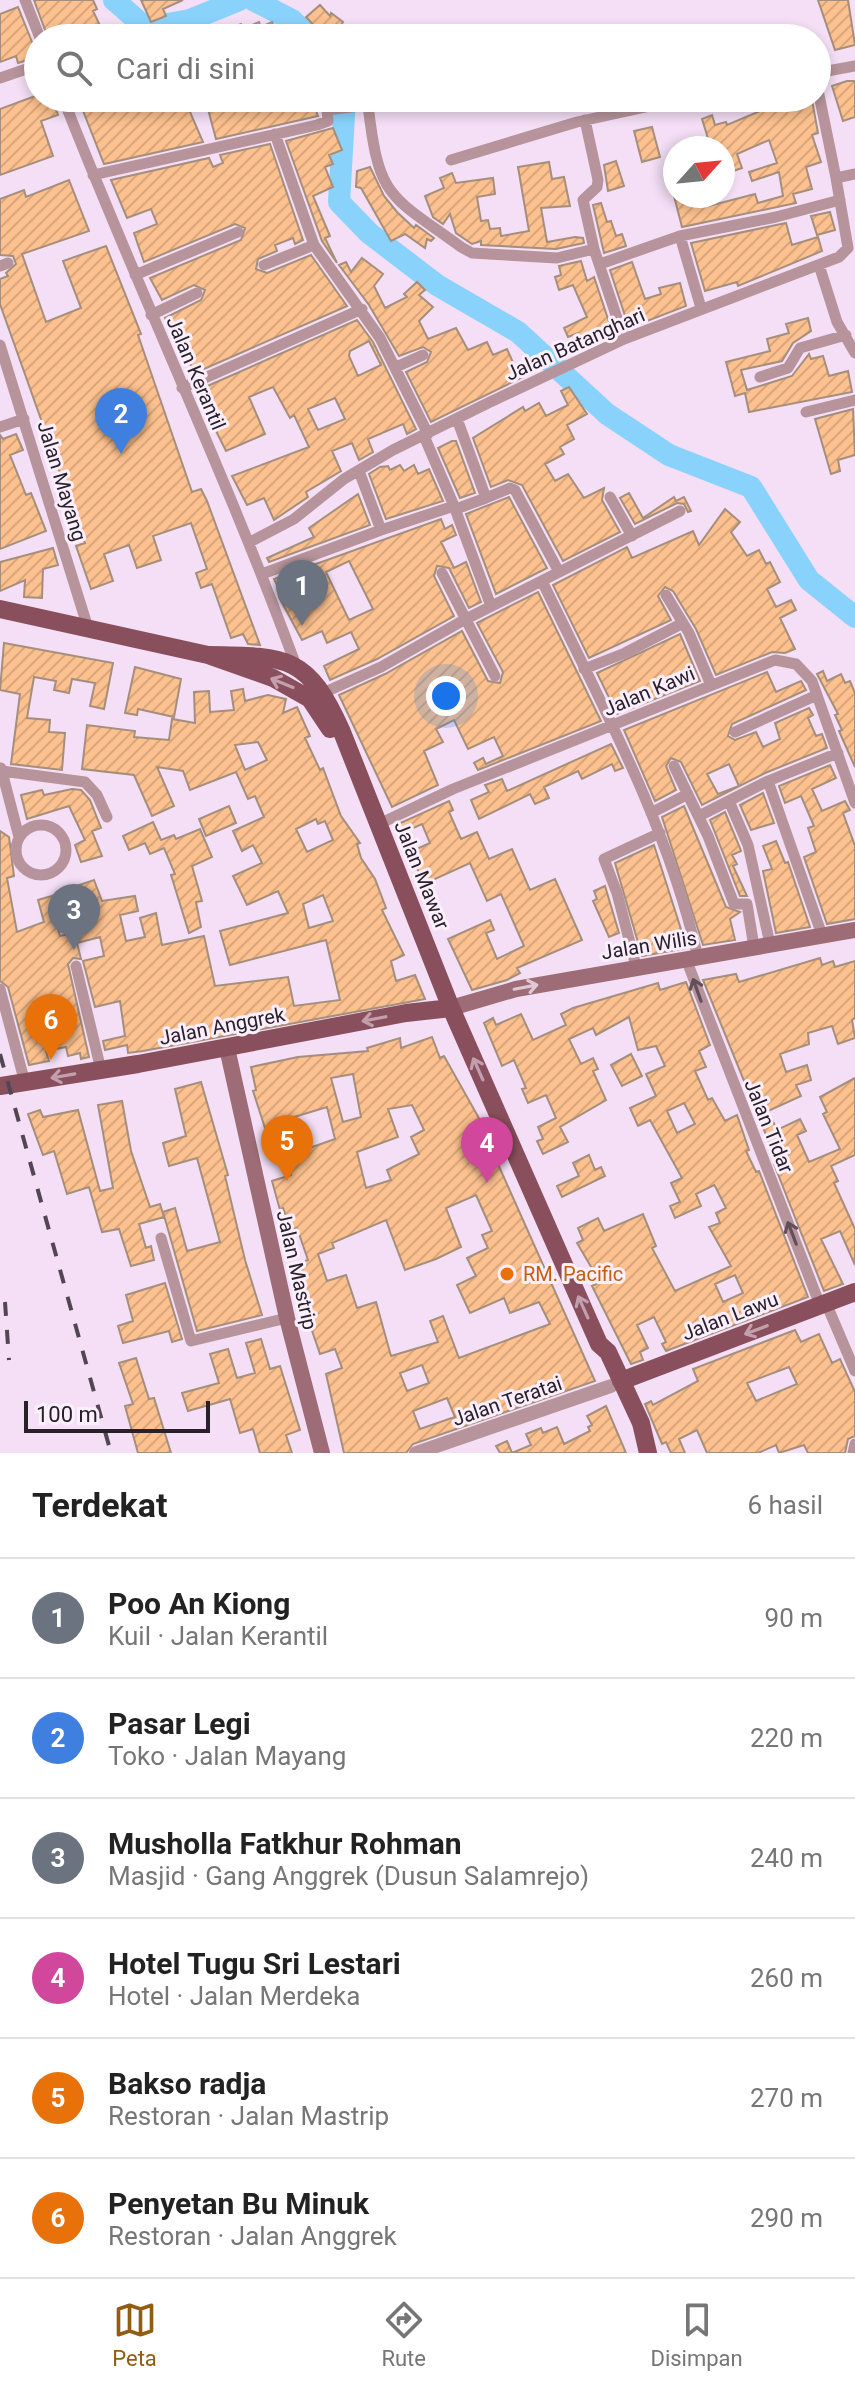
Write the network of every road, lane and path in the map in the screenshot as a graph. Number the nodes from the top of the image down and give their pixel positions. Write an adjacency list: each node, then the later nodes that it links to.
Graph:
1 (25, 0): 2 (street)
2 (34, 24)
3 (855, 66): 5 (street)
4 (24, 70): 6 (street)
5 (831, 70)
6 (0, 78)
7 (68, 112): 16 (street, Jalan Kerantil)
8 (327, 112): 13 (street)
9 (368, 112): 22 (street)
10 (622, 112): 12 (street)
11 (823, 112): 17 (street, Jalan Batanghari)
12 (585, 120): 14 (street); 22 (street)
13 (275, 134): 16 (street); 21 (street)
14 (451, 160)
15 (855, 174): 17 (street)
16 (93, 175): 26 (street, Jalan Kerantil)
17 (836, 178): 18 (street, Jalan Batanghari)
18 (840, 200): 20 (street); 25 (street, Jalan Batanghari)
19 (238, 232): 26 (street)
20 (680, 236): 23 (street); 28 (street)
21 (314, 245): 24 (street); 29 (street)
22 (594, 249): 23 (street)
23 (600, 264): 32 (street)
24 (264, 265)
25 (819, 265): 28 (street, Jalan Batanghari); 31 (street)
26 (135, 275): 30 (street, Jalan Kerantil)
27 (197, 293): 30 (street)
28 (701, 308): 32 (street, Jalan Batanghari)
29 (362, 309): 36 (street); 38 (street)
30 (151, 315): 38 (street, Jalan Kerantil)
31 (846, 335): 34 (street); 37 (street)
32 (624, 339): 42 (street, Jalan Batanghari)
33 (0, 345): 41 (street, Jalan Mayang)
34 (855, 353)
35 (423, 355): 36 (street)
36 (396, 367): 44 (street)
37 (760, 377)
38 (182, 388): 52 (street, Jalan Kerantil)
39 (855, 400): 40 (street)
40 (806, 412)
41 (24, 419): 43 (street); 62 (street, Jalan Mayang)
42 (457, 419): 44 (street, Jalan Batanghari); 47 (street)
43 (0, 427)
44 (426, 435): 45 (street, Jalan Batanghari); 48 (street)
45 (359, 471): 50 (street); 52 (street, Jalan Batanghari)
46 (610, 497): 51 (street)
47 (486, 498): 48 (street); 53 (street)
48 (455, 508): 50 (street); 58 (street)
49 (680, 511): 51 (street)
50 (381, 530): 55 (street)
51 (632, 536): 53 (street)
52 (250, 542): 55 (street, Jalan Kerantil)
53 (559, 572): 56 (street)
54 (442, 573): 60 (street)
55 (262, 574): 64 (street, Jalan Kerantil)
56 (542, 581): 58 (street); 65 (street, Jalan Tidar)
57 (666, 595): 61 (street)
58 (491, 606): 60 (street)
59 (0, 610): 62 (main road, Jalan Mawar)
60 (464, 620): 66 (street); 68 (street)
61 (683, 623): 65 (street); 67 (street)
62 (88, 628): 63 (main road, Jalan Mawar)
63 (208, 655): 64 (main road, Jalan Mawar); 73 (main road, Jalan Mawar, one-way to 63)
64 (295, 663): 68 (main road, Jalan Mawar)
65 (584, 669): 70 (street, Jalan Tidar)
66 (495, 676)
67 (711, 685): 69 (street, Jalan Kawi); 70 (street, Jalan Kawi)
68 (323, 693): 73 (main road, Jalan Mawar)
69 (817, 695): 71 (street); 72 (street, Jalan Kawi)
70 (613, 727): 80 (street, Jalan Tidar); 83 (street, Jalan Kawi)
71 (735, 732)
72 (838, 753): 76 (street); 79 (street, Jalan Kawi)
73 (351, 760): 83 (main road, Jalan Mawar)
74 (674, 766): 77 (street)
75 (1, 768): 82 (street); 85 (street)
76 (768, 781): 78 (street); 87 (street)
77 (688, 794): 80 (street); 81 (street)
78 (729, 801): 81 (street); 88 (street)
79 (855, 803)
80 (651, 813): 84 (street, Jalan Tidar)
81 (699, 816): 88 (street)
82 (107, 817)
83 (377, 825): 93 (main road, Jalan Mawar)
84 (660, 833): 89 (street, Jalan Tidar); 91 (street)
85 (19, 837): 85 (street)
86 (855, 930): 87 (main road, Jalan Wilis)
87 (822, 935): 88 (main road, Jalan Wilis)
88 (762, 945): 89 (main road, Jalan Wilis)
89 (692, 958): 91 (main road, Jalan Wilis); 100 (street, Jalan Tidar, one-way to 89)
90 (76, 966): 95 (street)
91 (636, 966): 93 (main road, Jalan Wilis, one-way to 91)
92 (0, 989): 96 (street)
93 (451, 1008): 94 (main road, Jalan Anggrek, one-way to 94); 103 (main road, Jalan Mawar, one-way to 93)
94 (227, 1048): 95 (main road, Jalan Anggrek); 101 (main road, Jalan Mastrip)
95 (101, 1070): 96 (main road, Jalan Anggrek, one-way to 96)
96 (25, 1083): 97 (main road, Jalan Anggrek)
97 (0, 1086)
98 (161, 1238): 101 (street)
99 (855, 1292): 100 (main road, Jalan Lawu)
100 (823, 1304): 102 (street, Jalan Tidar); 103 (main road, Jalan Lawu, one-way to 103)
101 (287, 1318): 106 (main road, Jalan Mastrip)
102 (855, 1371)
103 (616, 1384): 105 (main road, Jalan Mawar); 107 (street, Jalan Teratai)
104 (855, 1444): 108 (street)
105 (645, 1445)
106 (322, 1453)
107 (416, 1453)
108 (853, 1453)

